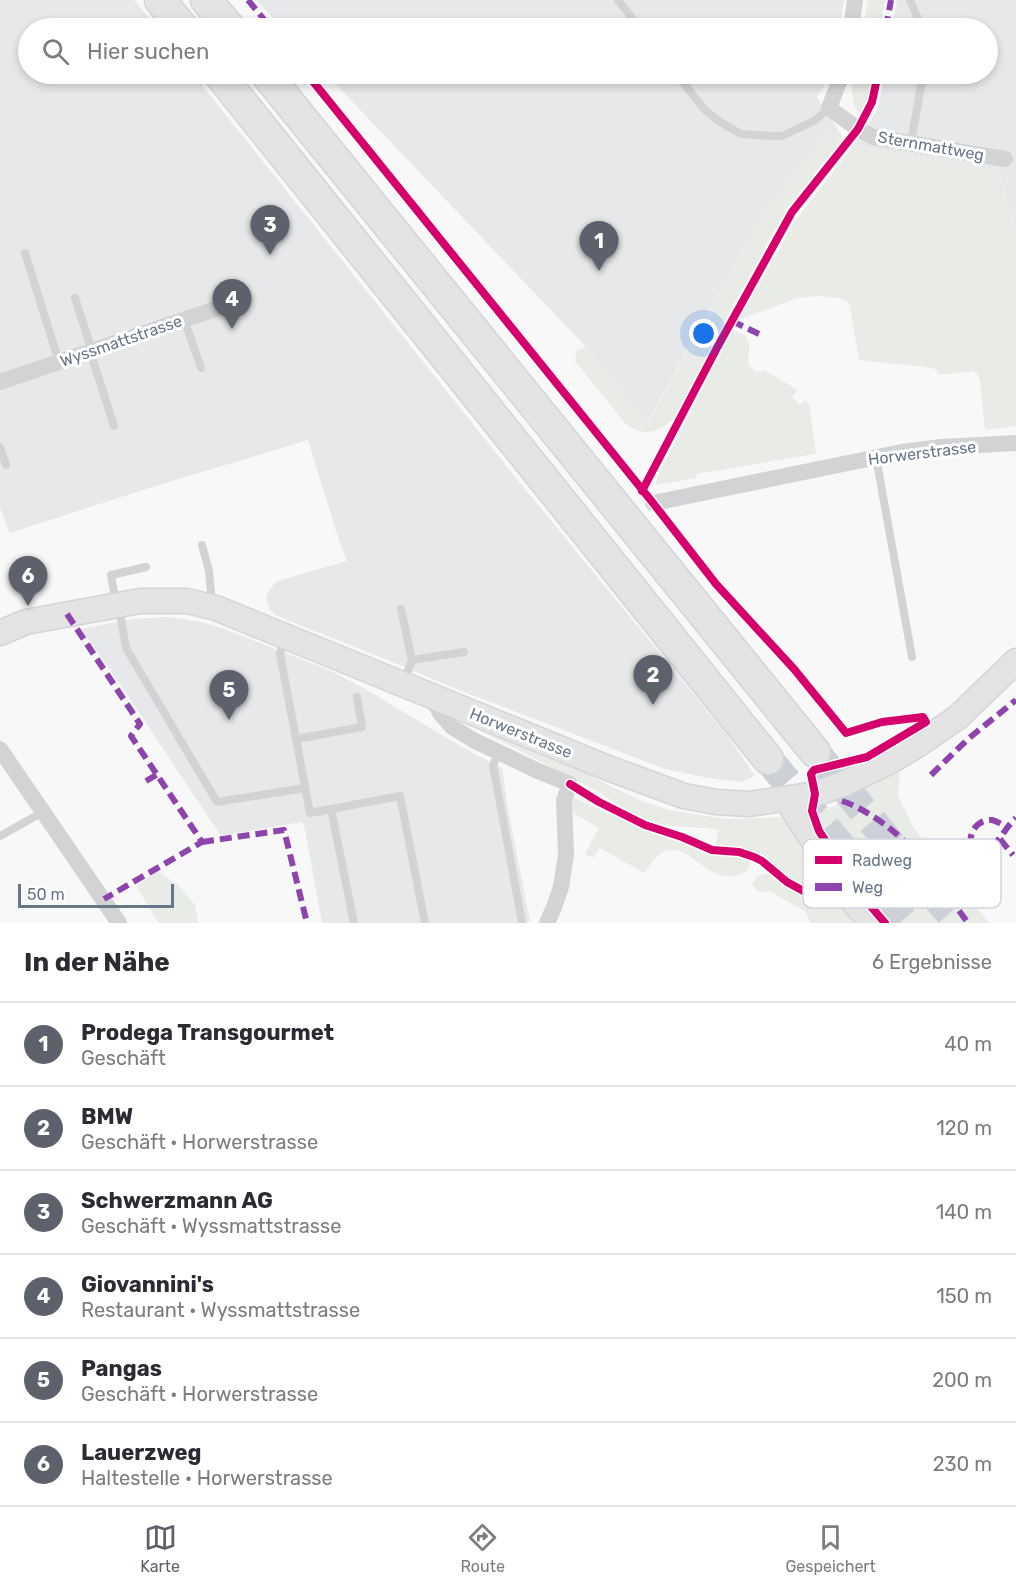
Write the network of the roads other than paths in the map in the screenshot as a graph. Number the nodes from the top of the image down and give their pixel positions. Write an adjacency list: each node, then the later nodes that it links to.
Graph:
1 (160, 0): 6 (highway)
2 (206, 0): 7 (highway)
3 (618, 0): 8 (lane)
4 (855, 0): 9 (street)
5 (910, 0): 10 (lane)
6 (175, 18)
7 (221, 18)
8 (632, 18)
9 (852, 18)
10 (918, 18)
11 (227, 84): 51 (highway)
12 (274, 84): 49 (highway)
13 (684, 84): 16 (lane)
14 (838, 84): 16 (street)
15 (921, 84): 17 (lane)
16 (829, 108): 17 (street, Sternmattweg)
17 (911, 143): 18 (street, Sternmattweg)
18 (1005, 159)
19 (26, 253): 24 (lane)
20 (75, 298): 23 (lane)
21 (242, 300): 22 (street, Wyssmattstrasse)
22 (184, 319): 23 (street, Wyssmattstrasse); 25 (lane)
23 (91, 351): 24 (street, Wyssmattstrasse); 27 (lane)
24 (59, 362): 26 (street, Wyssmattstrasse)
25 (201, 368)
26 (0, 382)
27 (114, 426)
28 (1016, 443): 30 (street, Horwerstrasse)
29 (0, 447): 31 (lane)
30 (876, 457): 32 (street, Horwerstrasse); 41 (lane)
31 (6, 465)
32 (653, 503)
33 (202, 545): 36 (lane)
34 (146, 567): 35 (lane)
35 (117, 605): 36 (street, Horwerstrasse); 38 (street, Horwerstrasse); 52 (lane)
36 (212, 607): 39 (street, Horwerstrasse)
37 (401, 609): 42 (lane)
38 (0, 633)
39 (286, 636): 44 (street, Horwerstrasse); 47 (lane)
40 (464, 652): 42 (lane)
41 (912, 657)
42 (412, 660): 44 (lane)
43 (1016, 661): 53 (street, Horwerstrasse)
44 (403, 684): 45 (street, Horwerstrasse)
45 (430, 695): 50 (street); 53 (street, Horwerstrasse)
46 (357, 697): 47 (lane)
47 (296, 739): 52 (lane)
48 (0, 749): 55 (street)
49 (815, 752)
50 (499, 753): 59 (lane); 63 (street)
51 (768, 759)
52 (305, 788): 54 (lane)
53 (786, 799): 57 (street)
54 (331, 809): 61 (lane); 62 (lane)
55 (43, 812): 56 (lane); 60 (street)
56 (0, 836)
57 (812, 839)
58 (859, 908): 64 (street)
59 (522, 922)
60 (119, 923)
61 (354, 923)
62 (425, 923)
63 (546, 923)
64 (872, 923)

